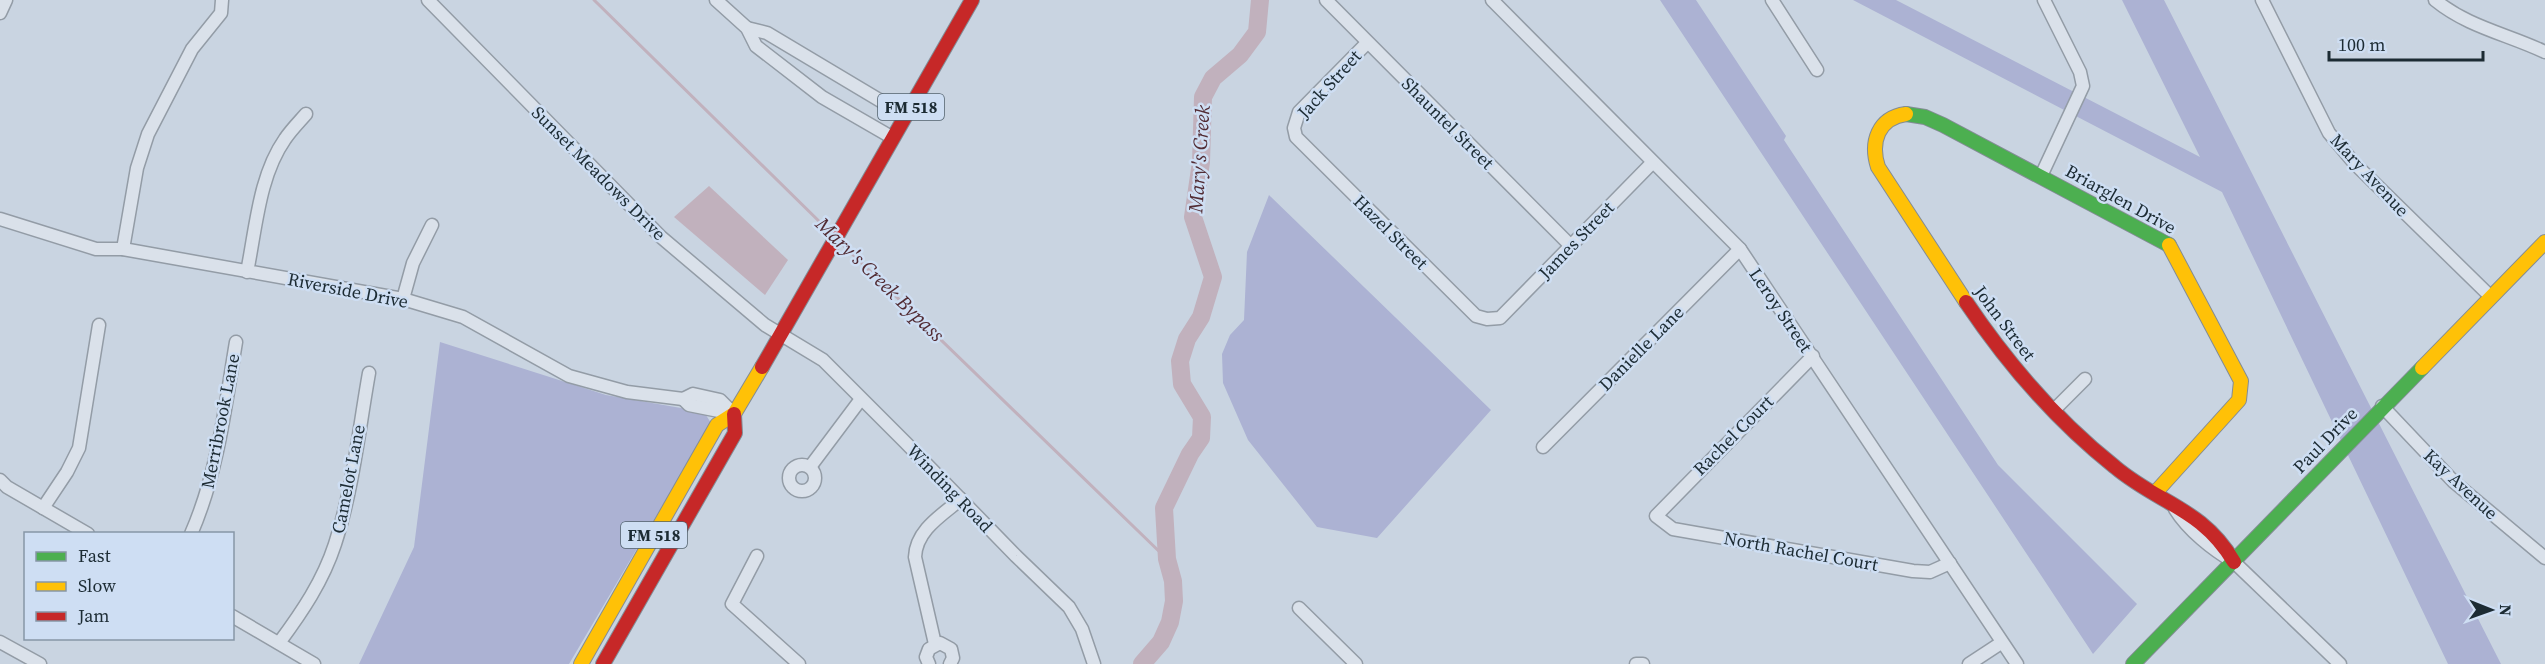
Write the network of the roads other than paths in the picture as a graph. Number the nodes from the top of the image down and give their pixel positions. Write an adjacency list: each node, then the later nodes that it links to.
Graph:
1 (6, 0): 12 (street)
2 (222, 0): 28 (street)
3 (428, 0): 35 (street, Sunset Meadows Drive)
4 (716, 0): 13 (street)
5 (972, 0): 18 (street, FM 518)
6 (1326, 0): 14 (street, Shauntel Street)
7 (1492, 0): 22 (street, Leroy Street)
8 (1772, 0): 16 (street)
9 (2044, 0): 23 (street)
10 (2262, 0): 31 (street, Mary Avenue)
11 (2435, 0): 15 (street)
12 (0, 13)
13 (747, 28): 18 (street); 21 (street)
14 (1367, 43): 20 (street, Jack Street); 27 (street, Shauntel Street)
15 (2545, 52)
16 (1817, 70)
17 (306, 114): 30 (street)
18 (906, 116): 21 (street, FM 518)
19 (1884, 123): 23 (street, Briarglen Drive); 42 (street, John Street)
20 (1294, 128): 33 (street, Hazel Street)
21 (893, 138): 35 (street, FM 518)
22 (1652, 162): 27 (street, James Street); 29 (street, Leroy Street)
23 (2041, 176): 47 (street, Briarglen Drive)
24 (0, 219): 28 (street, Riverside Drive)
25 (432, 225): 32 (street)
26 (2545, 242): 31 (street, Paul Drive)
27 (1571, 246): 33 (street, James Street)
28 (123, 249): 30 (street, Riverside Drive)
29 (1740, 249): 37 (street, Leroy Street); 44 (street, Danielle Lane)
30 (247, 272): 32 (street, Riverside Drive)
31 (2491, 297): 41 (street, Paul Drive)
32 (403, 299): 43 (street, Riverside Drive)
33 (1500, 318)
34 (99, 325): 49 (street)
35 (780, 334): 40 (street, Winding Road); 43 (street, FM 518)
36 (236, 342): 52 (street, Merribrook Lane)
37 (1813, 356): 50 (street, Rachel Court); 56 (street, Leroy Street)
38 (369, 373): 60 (street, Camelot Lane)
39 (2085, 379): 42 (street)
40 (861, 399): 45 (street); 48 (street, Winding Road)
41 (2382, 406): 54 (street, Kay Avenue); 55 (street, Paul Drive)
42 (2055, 409): 47 (street, John Street)
43 (734, 414): 65 (street, FM 518); 66 (street, FM 518)
44 (1543, 447)
45 (810, 467)
46 (0, 480): 49 (street)
47 (2155, 493): 55 (street, John Street)
48 (961, 499): 62 (street); 70 (street, Winding Road)
49 (43, 508): 51 (street)
50 (1656, 516): 56 (street, North Rachel Court)
51 (85, 532)
52 (191, 532)
53 (757, 556): 67 (street)
54 (2545, 558)
55 (2234, 562): 76 (street, Paul Drive); 77 (street, John Street)
56 (1950, 563): 61 (street, Leroy Street)
57 (1299, 608): 71 (street)
58 (234, 617): 60 (street)
59 (0, 642): 63 (street)
60 (279, 643): 64 (street)
61 (2001, 643): 74 (street); 75 (street, Leroy Street)
62 (935, 644): 68 (street); 69 (street)
63 (40, 664)
64 (314, 664)
65 (581, 664)
66 (603, 664)
67 (799, 664)
68 (929, 664)
69 (951, 664)
70 (1094, 664)
71 (1356, 664)
72 (1636, 664): 73 (street)
73 (1643, 664)
74 (1969, 664)
75 (2017, 664)
76 (2133, 664)
77 (2340, 664)

